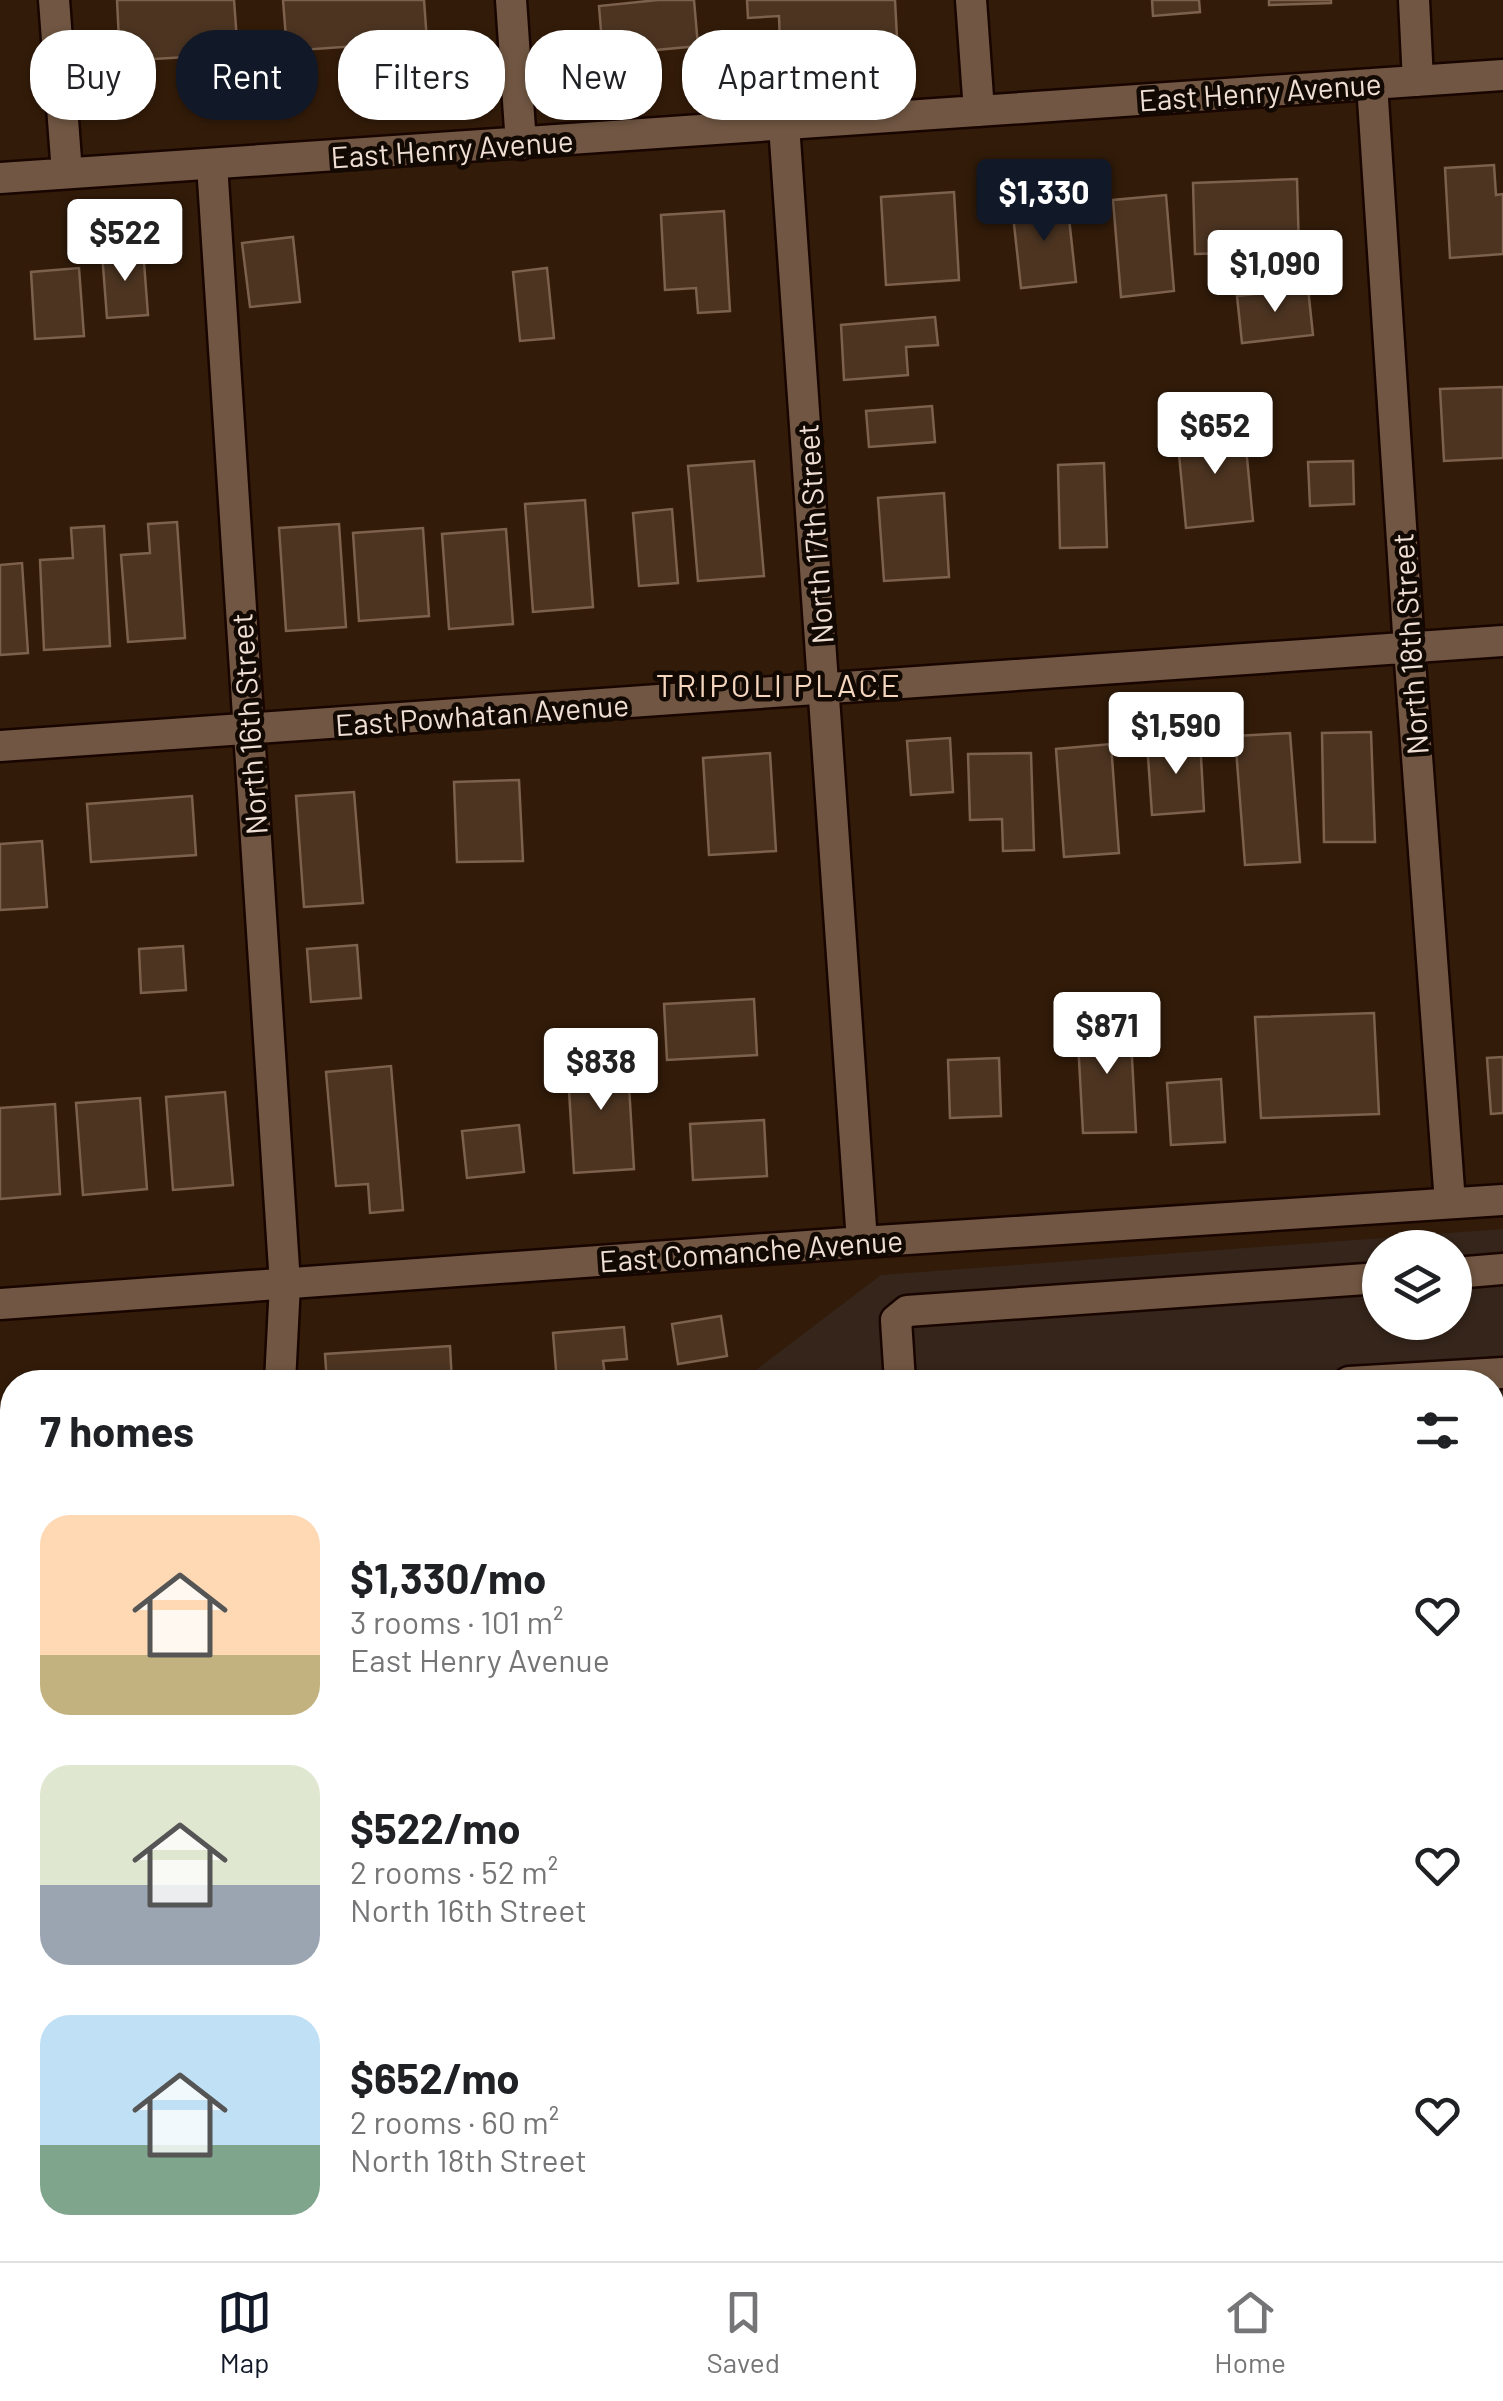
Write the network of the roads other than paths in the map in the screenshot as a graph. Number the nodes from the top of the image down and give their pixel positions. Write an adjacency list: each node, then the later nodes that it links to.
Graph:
1 (54, 0): 12 (street)
2 (511, 0): 10 (street)
3 (971, 0): 8 (street)
4 (1414, 0): 6 (street)
5 (1503, 74): 6 (street, East Henry Avenue)
6 (1418, 80): 7 (street, East Henry Avenue)
7 (1372, 84): 8 (street, East Henry Avenue); 15 (street, North 18th Street)
8 (979, 111): 9 (street, East Henry Avenue)
9 (784, 125): 10 (street, East Henry Avenue); 16 (street, North 17th Street)
10 (521, 144): 11 (street, East Henry Avenue)
11 (212, 164): 12 (street, East Henry Avenue); 17 (street, North 16th Street)
12 (67, 173): 13 (street, East Henry Avenue)
13 (0, 178)
14 (1503, 641): 15 (street, East Powhatan Avenue)
15 (1408, 648): 16 (street, East Powhatan Avenue); 20 (street, North 18th Street)
16 (825, 690): 17 (street, East Powhatan Avenue); 21 (street, North 17th Street)
17 (248, 730): 18 (street, East Powhatan Avenue); 25 (street, North 16th Street)
18 (0, 746)
19 (1503, 1200): 20 (street, East Comanche Avenue)
20 (1450, 1203): 21 (street, East Comanche Avenue)
21 (862, 1242): 25 (street, East Comanche Avenue)
22 (1503, 1269): 23 (street)
23 (1472, 1272)
24 (1362, 1279): 28 (street)
25 (286, 1284): 26 (street, East Comanche Avenue); 27 (street, North 16th Street)
26 (0, 1304)
27 (281, 1370)
28 (899, 1370)

